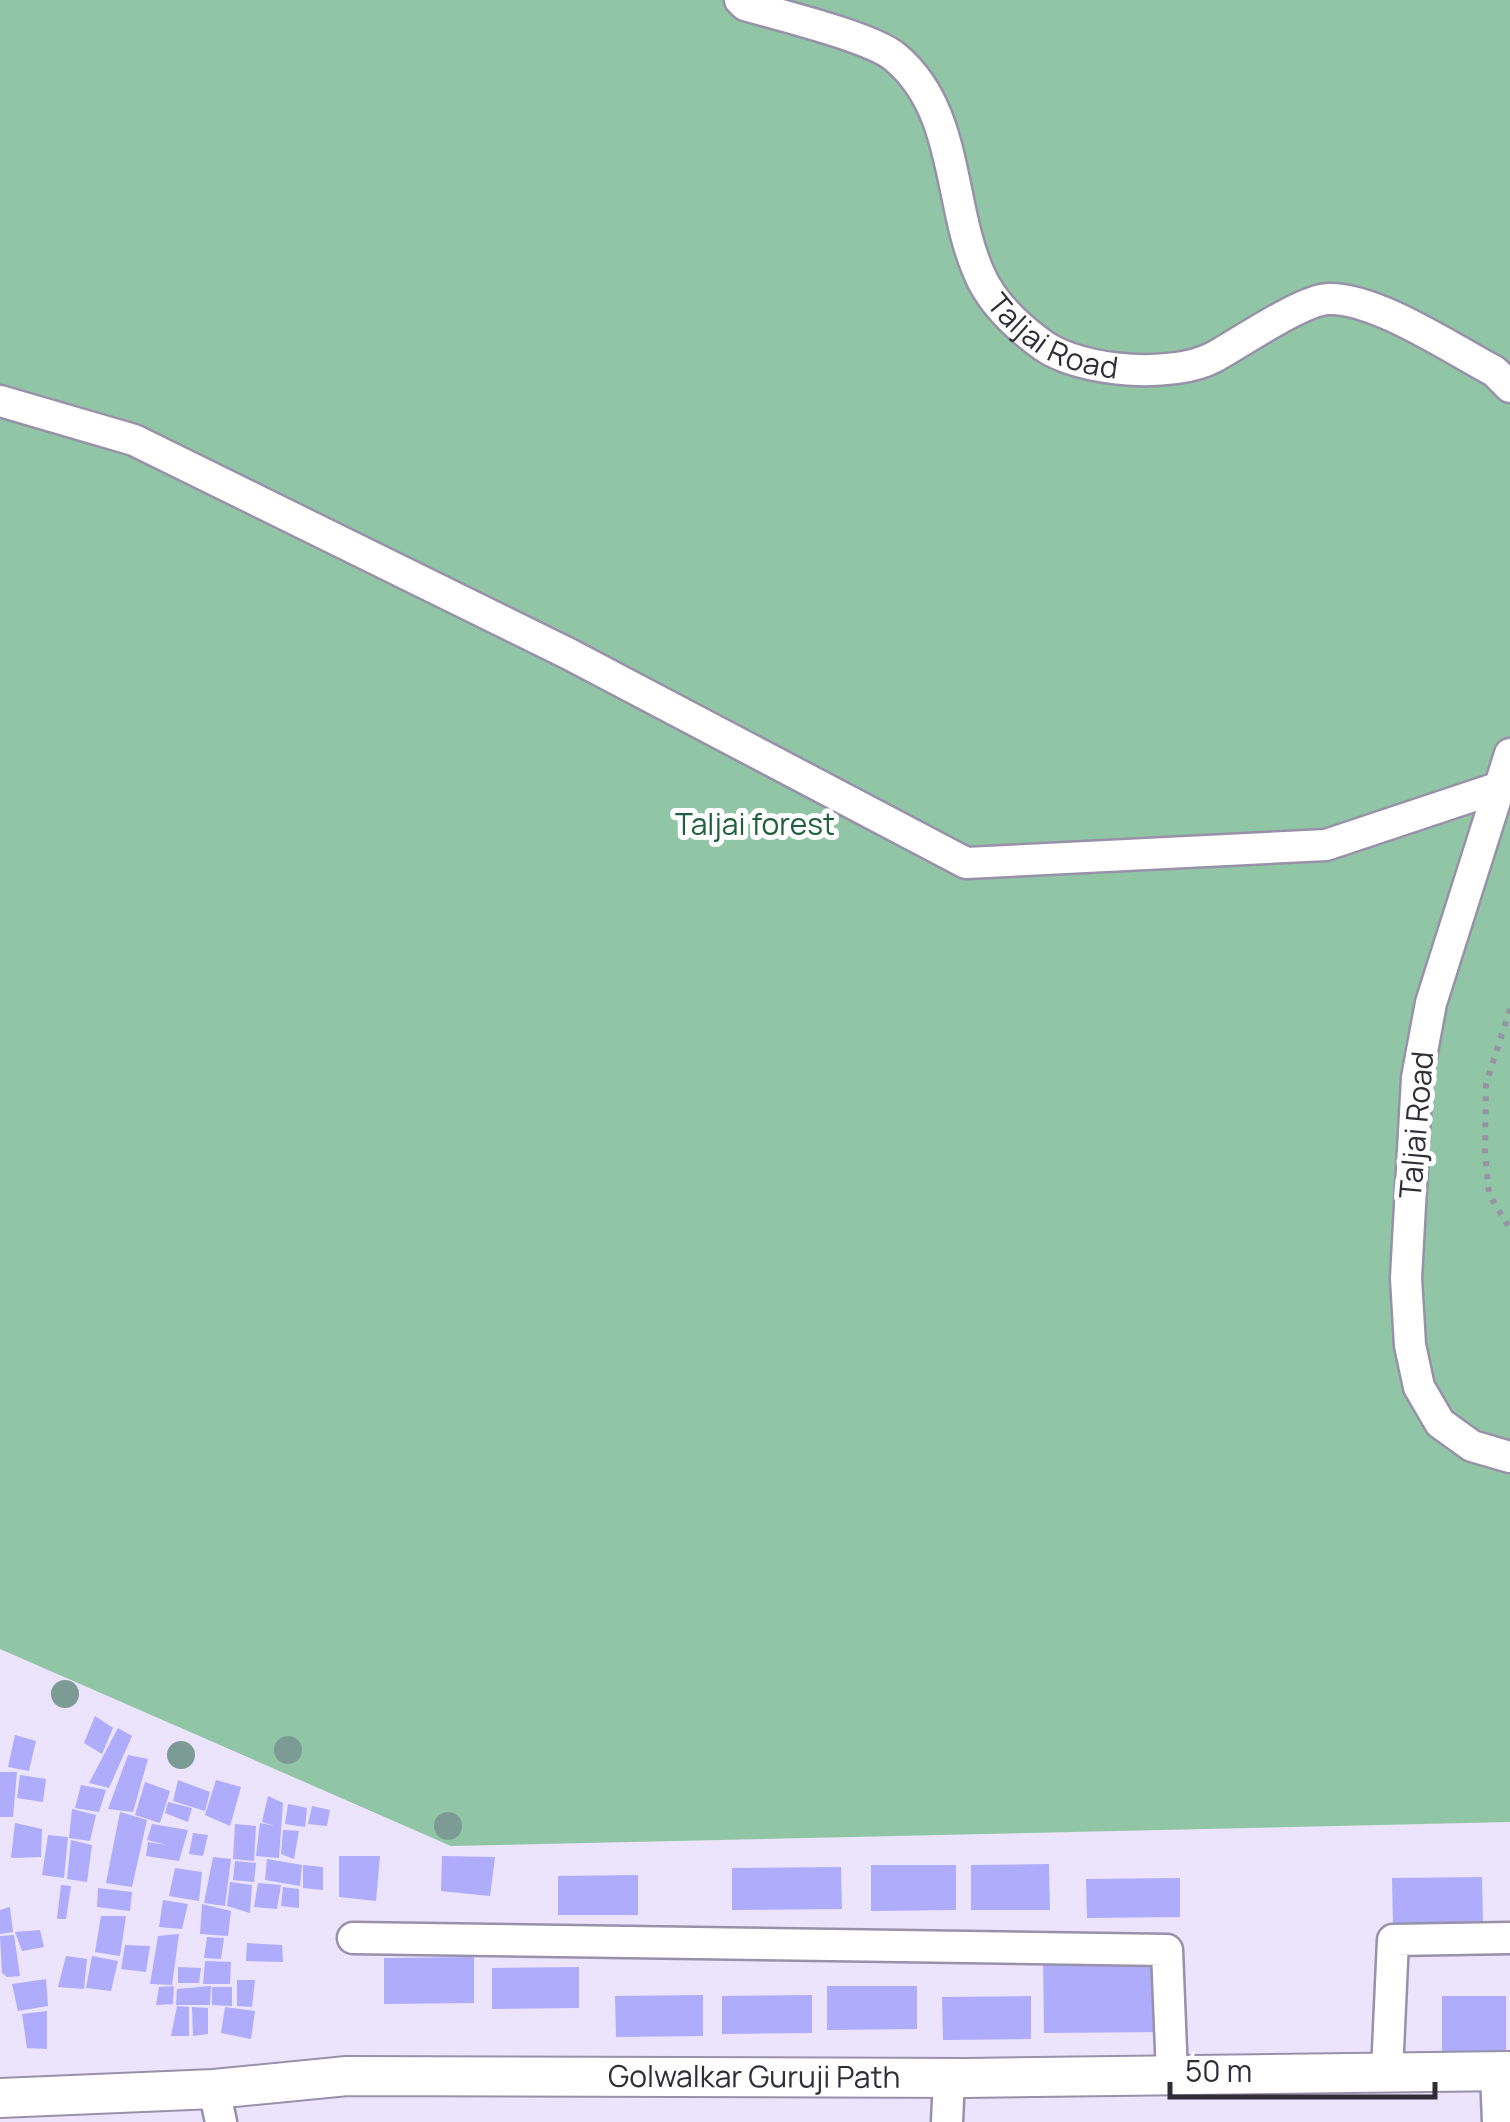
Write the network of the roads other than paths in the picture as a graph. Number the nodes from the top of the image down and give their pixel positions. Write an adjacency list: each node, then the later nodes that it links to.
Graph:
1 (740, 0): 2 (street, Taljai Road)
2 (1510, 388)
3 (0, 401): 5 (street)
4 (1510, 754): 5 (street, Taljai Road)
5 (1500, 787): 6 (street, Taljai Road)
6 (1510, 1457)
7 (353, 1938): 11 (street)
8 (1510, 1938): 10 (street)
9 (1503, 2071): 10 (street, Golwalkar Guruji Path); 16 (street)
10 (1387, 2072): 11 (street, Golwalkar Guruji Path)
11 (1172, 2075): 12 (street, Golwalkar Guruji Path)
12 (948, 2078): 14 (street, Golwalkar Guruji Path); 15 (street)
13 (0, 2098): 14 (street, Golwalkar Guruji Path)
14 (218, 2106)
15 (946, 2122)
16 (1498, 2122)

